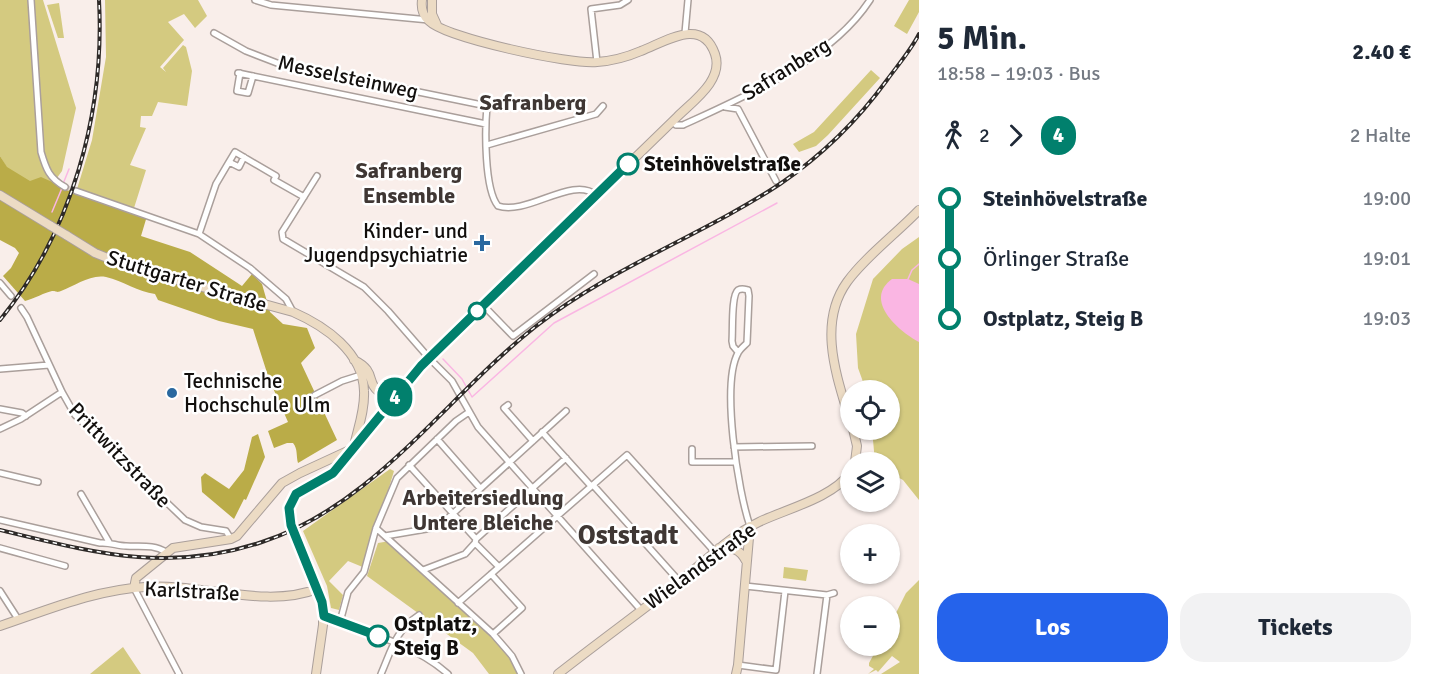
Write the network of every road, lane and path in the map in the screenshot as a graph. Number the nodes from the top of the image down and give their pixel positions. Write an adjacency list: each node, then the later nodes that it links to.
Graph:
1 (31, 0): 22 (street)
2 (255, 0): 8 (street)
3 (422, 0): 8 (main road)
4 (432, 0): 8 (main road)
5 (628, 0): 11 (street)
6 (688, 0): 10 (street)
7 (870, 0): 14 (street, Safranberg)
8 (431, 20): 11 (main road)
9 (214, 33): 16 (street, Messelsteinweg)
10 (685, 33): 11 (main road); 15 (main road)
11 (597, 62)
12 (253, 76): 12 (street); 16 (street)
13 (603, 106): 17 (street)
14 (723, 106): 15 (street, Safranberg); 21 (street, Safranberg)
15 (672, 122): 25 (main road)
16 (486, 124): 17 (street)
17 (487, 146): 25 (street)
18 (244, 157): 19 (street); 19 (street); 26 (street)
19 (229, 162): 28 (street)
20 (317, 176): 26 (street)
21 (776, 181)
22 (63, 186)
23 (76, 191): 28 (street)
24 (0, 195): 34 (main road, Stuttgarter Straße, bridge)
25 (596, 195): 32 (main road)
26 (304, 198): 36 (street)
27 (919, 210): 42 (main road)
28 (199, 234): 34 (street)
29 (594, 274): 32 (street)
30 (0, 283): 31 (street)
31 (11, 296)
32 (483, 305): 36 (main road)
33 (21, 308): 38 (street, Prittwitzstraße)
34 (293, 312): 37 (main road, Stuttgarter Straße)
35 (738, 352): 35 (street); 55 (street)
36 (429, 358): 41 (main road); 48 (street)
37 (354, 360): 40 (main road, Stuttgarter Straße); 41 (main road)
38 (49, 365): 39 (street); 43 (street, Prittwitzstraße)
39 (0, 369)
40 (361, 375): 44 (street); 56 (main road, Stuttgarter Straße)
41 (408, 381): 56 (main road)
42 (840, 386)
43 (62, 392): 49 (street); 75 (street, Prittwitzstraße)
44 (315, 395)
45 (508, 405): 53 (street)
46 (0, 409): 49 (street)
47 (566, 411): 51 (street)
48 (469, 412): 52 (street); 59 (street)
49 (26, 416): 50 (street)
50 (0, 429)
51 (542, 432): 53 (street); 58 (street)
52 (437, 439): 61 (street); 67 (street)
53 (533, 441): 59 (street)
54 (812, 446): 55 (street)
55 (734, 447): 60 (street)
56 (353, 449): 75 (main road); 89 (main road)
57 (692, 449): 60 (street)
58 (566, 458): 65 (street); 66 (street)
59 (509, 462): 66 (street); 67 (street)
60 (736, 462): 72 (street)
61 (409, 465): 69 (street); 73 (street)
62 (0, 473): 63 (street)
63 (38, 482)
64 (840, 483): 72 (main road, Wielandstraße)
65 (592, 485): 70 (street); 78 (street); 86 (street)
66 (532, 487): 70 (street); 76 (street)
67 (480, 488): 69 (street)
68 (81, 494): 77 (street)
69 (452, 514): 74 (street); 76 (street)
70 (557, 516): 83 (street); 95 (street)
71 (0, 520): 77 (street)
72 (750, 526): 78 (main road, Wielandstraße); 81 (main road)
73 (376, 528): 74 (street); 99 (street)
74 (385, 536): 84 (street)
75 (231, 539): 80 (main road)
76 (475, 541): 83 (street); 84 (street)
77 (109, 542): 80 (street)
78 (714, 548): 81 (main road); 86 (main road, Wielandstraße)
79 (1, 550): 82 (street)
80 (166, 552): 88 (main road)
81 (747, 562): 87 (main road)
82 (65, 566)
83 (499, 567): 85 (street)
84 (423, 570): 94 (street)
85 (491, 574): 94 (street); 101 (street)
86 (679, 581): 95 (main road, Wielandstraße)
87 (745, 586): 91 (street); 103 (main road)
88 (134, 588): 89 (main road, Karlstraße); 98 (main road, Karlstraße); 104 (street)
89 (317, 589): 97 (main road)
90 (0, 591): 98 (street)
91 (785, 591): 93 (street); 103 (street)
92 (834, 593): 93 (street)
93 (827, 595): 111 (street)
94 (458, 603): 101 (street)
95 (641, 610): 109 (main road, Wielandstraße)
96 (419, 615): 102 (street)
97 (324, 616): 99 (street); 105 (main road)
98 (18, 620): 100 (main road, Karlstraße)
99 (340, 622): 102 (street)
100 (0, 626)
101 (493, 634): 108 (street)
102 (394, 642): 106 (street); 107 (street)
103 (738, 665): 110 (main road)
104 (179, 674)
105 (316, 674)
106 (381, 674)
107 (448, 674)
108 (521, 674)
109 (558, 674)
110 (736, 674)
111 (817, 674)

